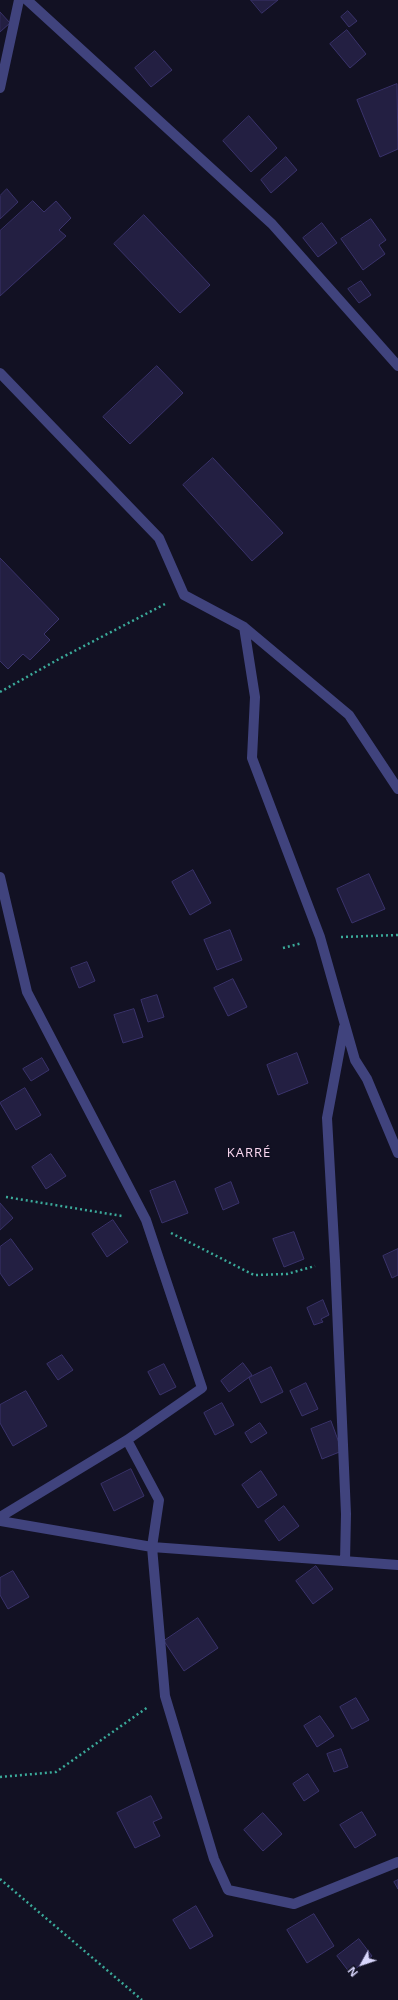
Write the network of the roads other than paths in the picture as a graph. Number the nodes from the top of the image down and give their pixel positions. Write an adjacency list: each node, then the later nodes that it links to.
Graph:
1 (19, 0): 3 (street)
2 (27, 0): 4 (street)
3 (0, 88)
4 (398, 366)
5 (0, 372): 6 (street)
6 (244, 627): 7 (street); 9 (street)
7 (398, 789)
8 (0, 877): 11 (street)
9 (344, 1026): 10 (street); 15 (street)
10 (398, 1153)
11 (127, 1440): 12 (street); 14 (street)
12 (0, 1518)
13 (0, 1521): 14 (street)
14 (152, 1547): 15 (street); 17 (street)
15 (345, 1561): 16 (street)
16 (398, 1565)
17 (398, 1862)

